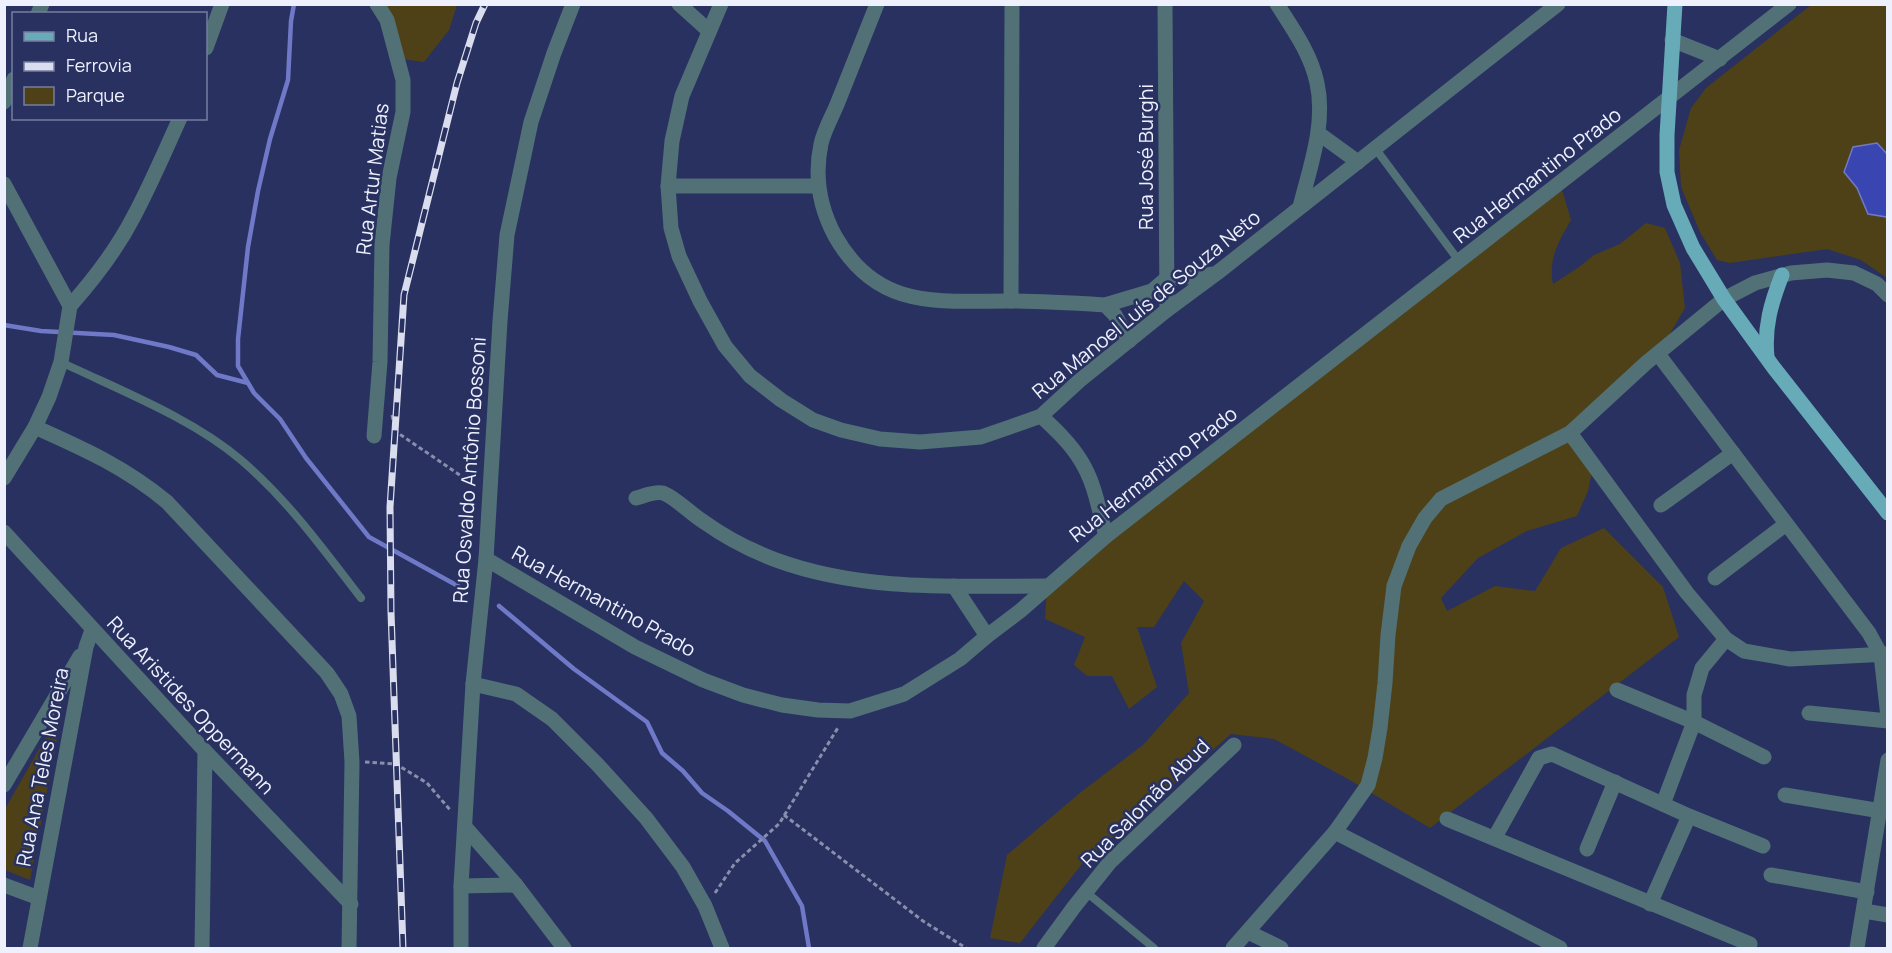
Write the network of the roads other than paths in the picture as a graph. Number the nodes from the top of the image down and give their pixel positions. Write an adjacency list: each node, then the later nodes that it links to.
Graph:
1 (222, 4): 15 (street)
2 (377, 4): 45 (street, Rua Artur Matias)
3 (573, 4): 54 (street, Rua Osvaldo Antônio Bossoni)
4 (679, 4): 13 (street)
5 (721, 4): 13 (street, Rua Manoel Luís de Souza Neto)
6 (877, 4): 26 (street)
7 (1012, 4): 34 (street)
8 (1165, 4): 31 (street, Rua José Burghi)
9 (1277, 4): 21 (street)
10 (1558, 4): 22 (street, Rua Manoel Luís de Souza Neto)
11 (1675, 4): 14 (main road)
12 (1789, 4): 16 (street, Rua Hermantino Prado)
13 (709, 32): 25 (street, Rua Manoel Luís de Souza Neto)
14 (1672, 40): 16 (street); 18 (main road)
15 (207, 45)
16 (1720, 59): 18 (street, Rua Hermantino Prado)
17 (12, 84): 19 (street)
18 (1670, 99): 28 (street, Rua Hermantino Prado); 33 (main road)
19 (4, 102)
20 (179, 120): 37 (street)
21 (1318, 133): 23 (street); 27 (street)
22 (1376, 148): 23 (street, Rua Manoel Luís de Souza Neto); 28 (lane)
23 (1358, 162): 27 (street, Rua Manoel Luís de Souza Neto)
24 (4, 184): 37 (street)
25 (668, 186): 26 (street); 42 (street, Rua Manoel Luís de Souza Neto)
26 (817, 186): 34 (street)
27 (1300, 207): 29 (street, Rua Manoel Luís de Souza Neto)
28 (1459, 261): 53 (street, Rua Hermantino Prado)
29 (1217, 273): 31 (street); 36 (street, Rua Manoel Luís de Souza Neto)
30 (1782, 275): 32 (street); 33 (street); 40 (main road)
31 (1166, 279): 35 (street); 36 (street, Rua José Burghi)
32 (1887, 296)
33 (1724, 299): 39 (street); 40 (main road)
34 (1011, 301): 35 (street)
35 (1105, 305): 38 (street)
36 (1167, 310): 38 (street, Rua Manoel Luís de Souza Neto)
37 (68, 314): 41 (street)
38 (1129, 341): 42 (street, Rua Manoel Luís de Souza Neto)
39 (1658, 354): 44 (street); 46 (street)
40 (1767, 357): 50 (main road)
41 (61, 359): 43 (street); 58 (lane)
42 (1041, 416): 53 (street)
43 (35, 427): 47 (street); 93 (street)
44 (1570, 433): 61 (street); 81 (street)
45 (374, 436)
46 (1733, 453): 49 (street); 51 (street)
47 (4, 478)
48 (636, 498): 56 (street)
49 (1661, 505)
50 (1887, 513)
51 (1786, 524): 55 (street); 63 (street)
52 (4, 532): 59 (street, Rua Aristides Oppermann)
53 (1106, 536): 57 (street, Rua Hermantino Prado)
54 (486, 559): 60 (street, Rua Hermantino Prado); 64 (street, Rua Osvaldo Antônio Bossoni)
55 (1715, 579)
56 (954, 586): 57 (street); 60 (street)
57 (1047, 586): 60 (street, Rua Hermantino Prado)
58 (361, 598)
59 (92, 630): 62 (street, Rua Ana Teles Moreira); 70 (street, Rua Aristides Oppermann)
60 (987, 636)
61 (1726, 639): 63 (street); 68 (street)
62 (86, 647): 74 (street); 92 (street, Rua Ana Teles Moreira)
63 (1884, 655): 67 (street)
64 (472, 684): 80 (street, Rua Osvaldo Antônio Bossoni); 104 (street)
65 (1617, 690): 68 (street)
66 (1809, 713): 67 (street)
67 (1887, 719)
68 (1694, 722): 71 (street); 76 (street)
69 (1234, 745): 90 (street, Rua Salomão Abud)
70 (205, 751): 93 (street, Rua Aristides Oppermann); 100 (street)
71 (1764, 757)
72 (1887, 760): 77 (street)
73 (1615, 782): 76 (street); 83 (street); 85 (street)
74 (4, 785)
75 (1785, 795): 77 (street)
76 (1663, 804): 78 (street)
77 (1881, 811): 82 (street)
78 (1689, 816): 84 (street); 94 (street)
79 (1447, 819): 83 (street)
80 (465, 827): 88 (street); 89 (street, Rua Osvaldo Antônio Bossoni)
81 (1335, 832): 97 (street); 109 (street)
82 (1882, 834): 91 (street)
83 (1495, 837): 94 (street)
84 (1763, 846)
85 (1587, 849)
86 (1771, 875): 91 (street)
87 (4, 885): 92 (street)
88 (516, 885): 89 (street); 103 (street)
89 (461, 886): 102 (street, Rua Osvaldo Antônio Bossoni)
90 (1086, 892): 105 (street, Rua Salomão Abud); 106 (lane)
91 (1867, 892): 95 (street)
92 (39, 898): 99 (street, Rua Ana Teles Moreira)
93 (351, 904): 101 (street)
94 (1650, 904): 98 (street)
95 (1864, 911): 96 (street); 110 (street)
96 (1887, 915)
97 (1248, 932): 107 (street); 108 (street)
98 (1750, 944)
99 (30, 948)
100 (202, 948)
101 (349, 948)
102 (461, 948)
103 (564, 948)
104 (722, 948)
105 (1044, 948)
106 (1154, 948)
107 (1233, 948)
108 (1281, 948)
109 (1560, 948)
110 (1857, 948)

